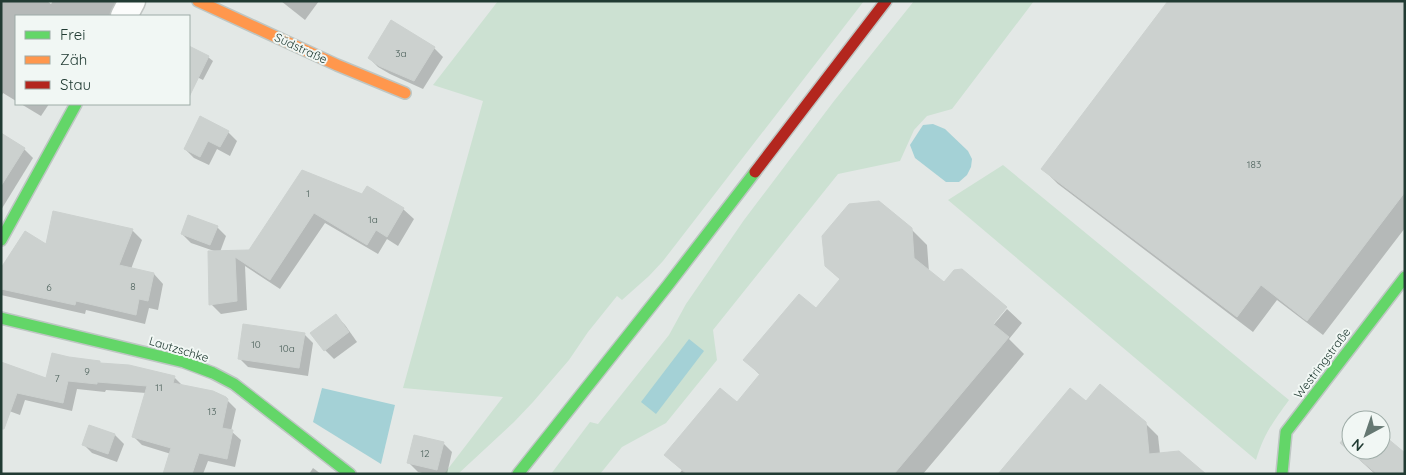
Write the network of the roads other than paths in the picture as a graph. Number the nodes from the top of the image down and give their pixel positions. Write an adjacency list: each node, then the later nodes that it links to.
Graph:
1 (132, 1): 4 (street)
2 (198, 1): 5 (street, Südstraße)
3 (886, 1): 11 (street)
4 (125, 15)
5 (405, 93)
6 (75, 105): 7 (street)
7 (1, 240)
8 (1405, 277): 12 (street, Westringstraße)
9 (1, 318): 10 (street, Lautzschke)
10 (350, 474)
11 (518, 474)
12 (1282, 474)

